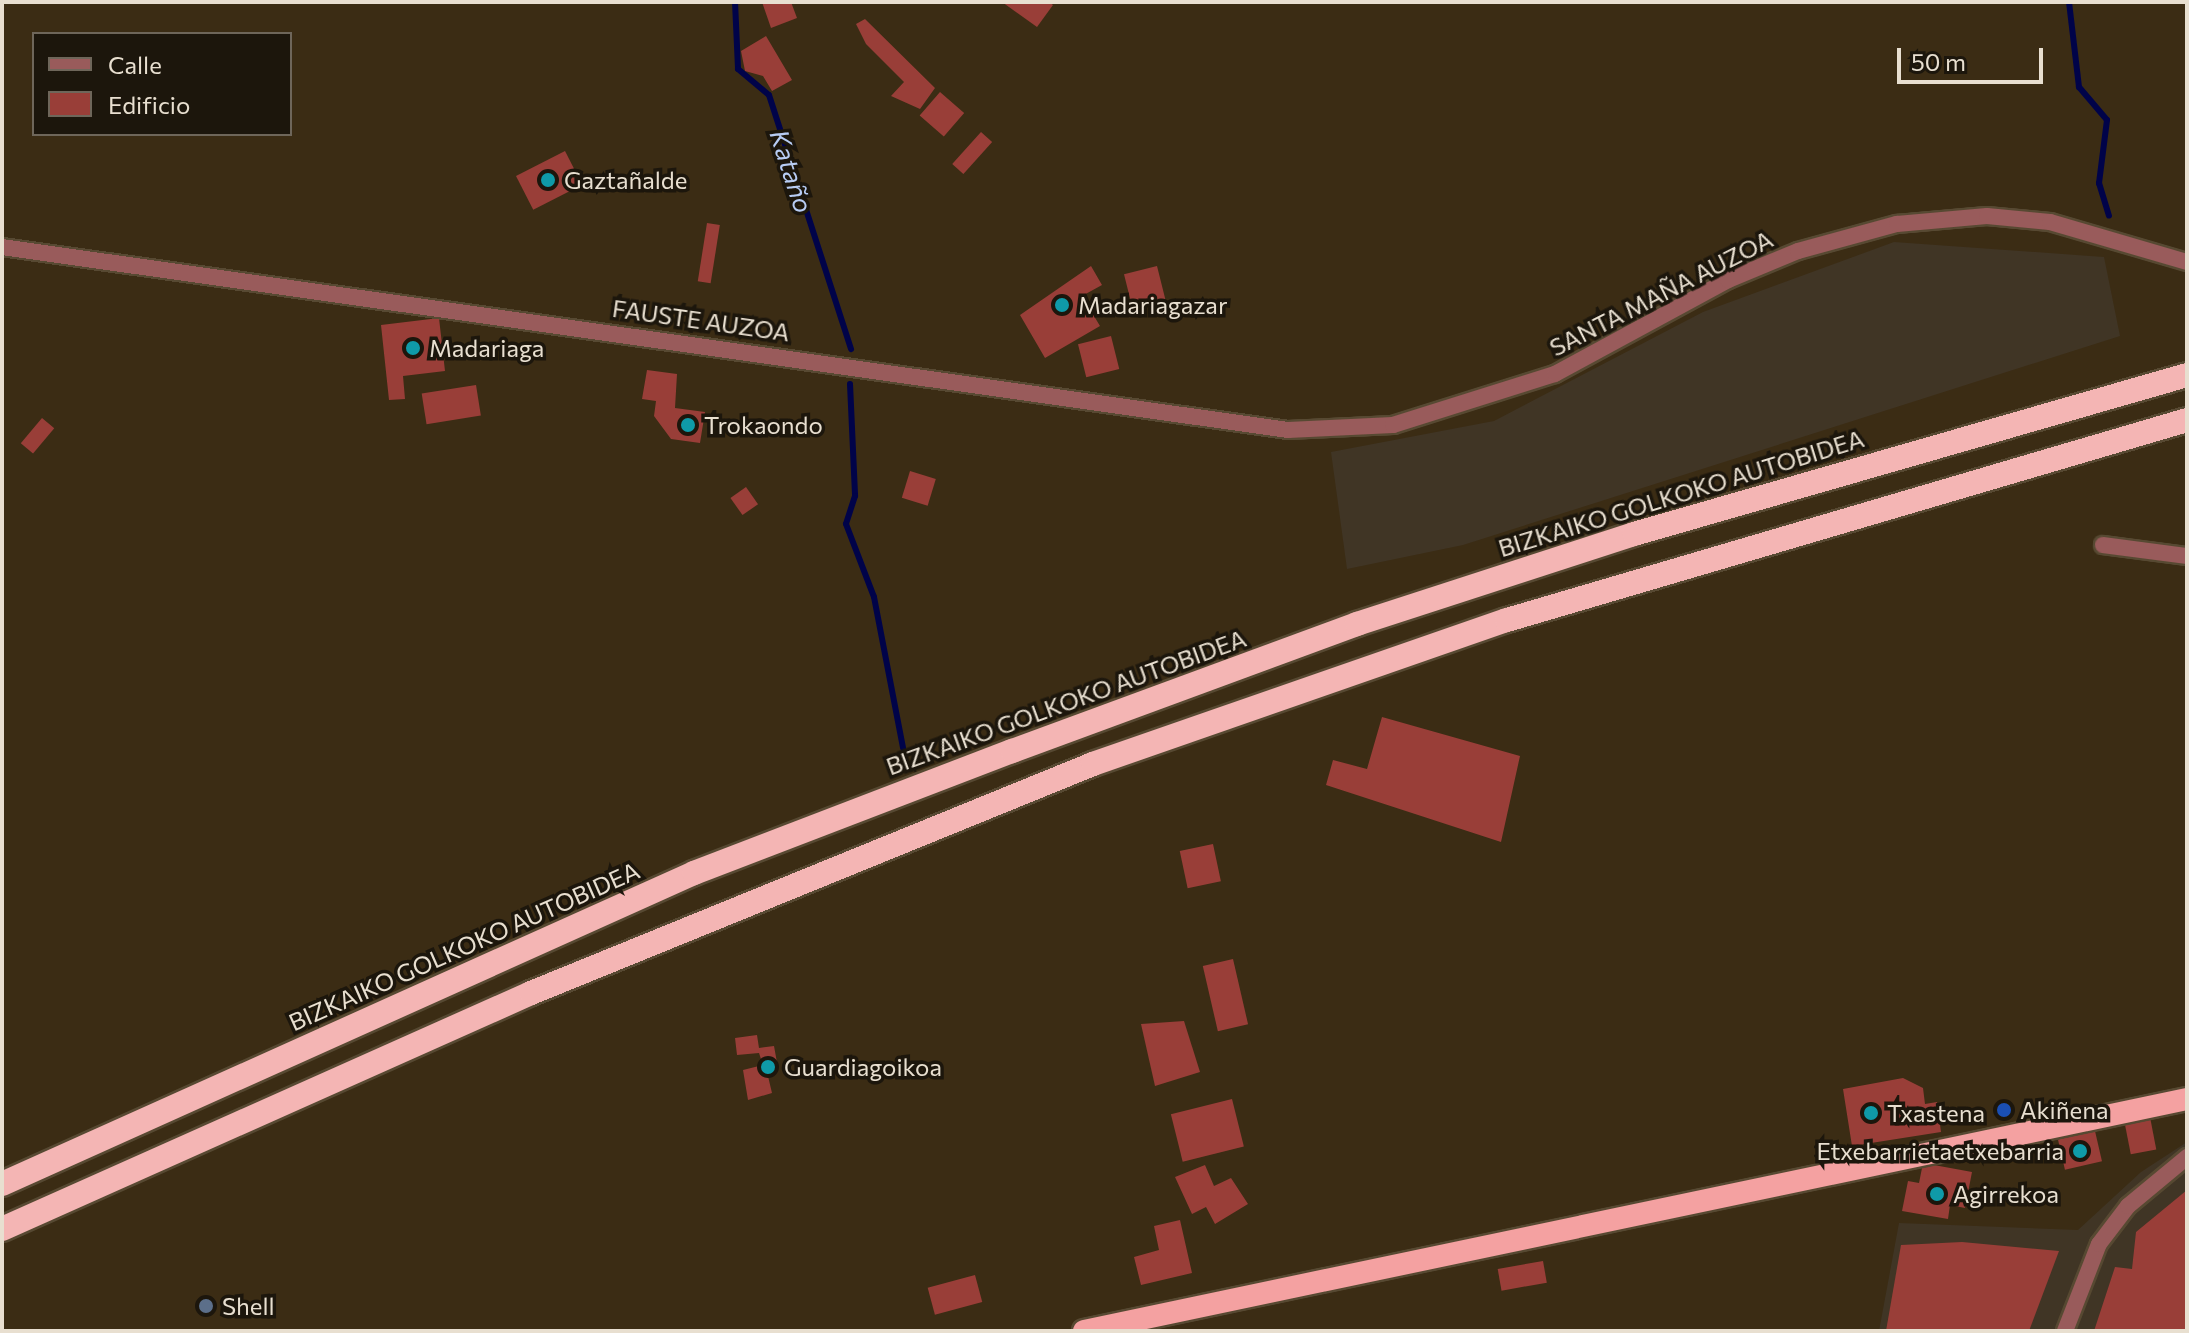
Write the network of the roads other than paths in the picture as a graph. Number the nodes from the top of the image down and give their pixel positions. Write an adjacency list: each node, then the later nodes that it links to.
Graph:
1 (2, 247): 5 (street, FAUSTE AUZOA)
2 (2187, 262): 5 (street, SANTA MAÑA AUZOA)
3 (2187, 375): 10 (highway, BIZKAIKO GOLKOKO AUTOBIDEA)
4 (2187, 420): 11 (highway)
5 (1393, 425)
6 (2103, 545): 7 (street)
7 (2187, 556)
8 (2187, 1099): 12 (highway)
9 (2187, 1157): 13 (street)
10 (2, 1184)
11 (2, 1229)
12 (1084, 1331)
13 (2065, 1331)

